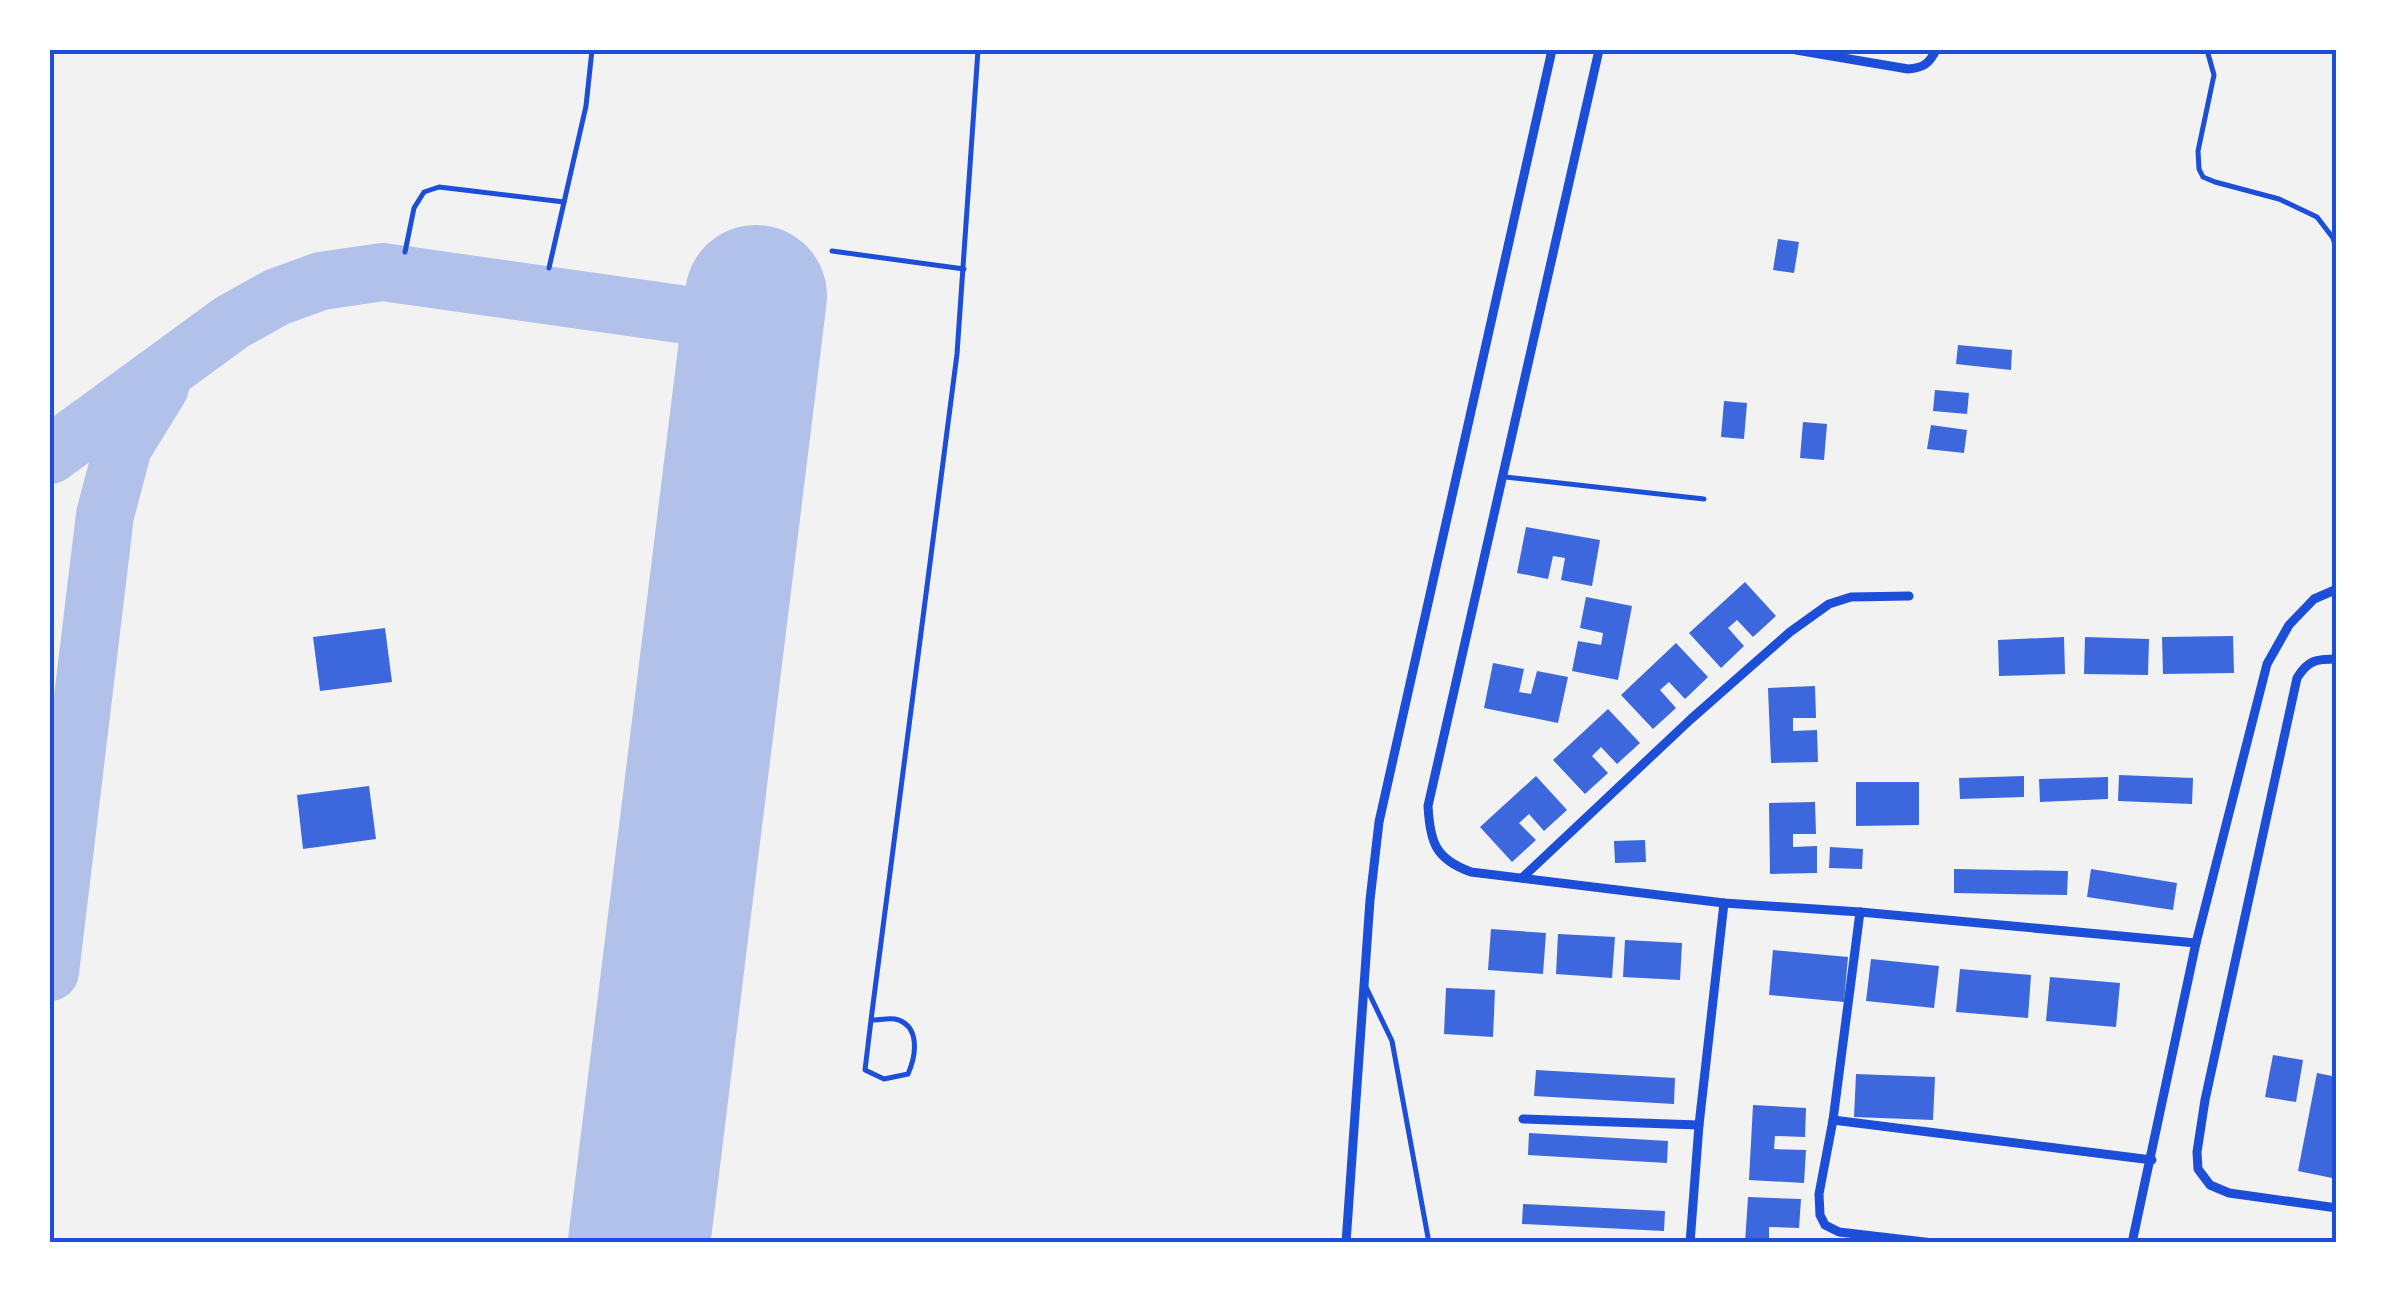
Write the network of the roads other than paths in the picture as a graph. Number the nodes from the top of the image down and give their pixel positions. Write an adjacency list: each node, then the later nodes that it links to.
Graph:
1 (592, 50): 8 (lane)
2 (978, 50): 13 (lane)
3 (1552, 50): 23 (street)
4 (1599, 50): 14 (street)
5 (1796, 50): 6 (street)
6 (1936, 50)
7 (2208, 50): 11 (lane)
8 (564, 202): 10 (lane); 12 (lane)
9 (832, 251): 13 (lane)
10 (405, 252)
11 (2337, 252)
12 (548, 268)
13 (964, 269): 24 (lane)
14 (1502, 477): 15 (lane); 19 (street)
15 (1704, 499)
16 (2337, 589): 22 (street)
17 (1910, 596): 19 (street)
18 (2337, 659): 29 (street)
19 (1522, 878): 20 (street)
20 (1724, 903): 21 (street); 27 (street)
21 (1860, 912): 22 (street); 26 (street)
22 (2196, 943): 28 (street)
23 (1364, 984): 30 (street); 31 (lane)
24 (870, 1020): 24 (lane)
25 (1524, 1118): 27 (street)
26 (1833, 1120): 28 (street); 33 (street)
27 (1699, 1125): 32 (street)
28 (2152, 1160): 34 (street)
29 (2337, 1208)
30 (1346, 1243)
31 (1429, 1243)
32 (1690, 1243)
33 (1933, 1243)
34 (2132, 1243)

